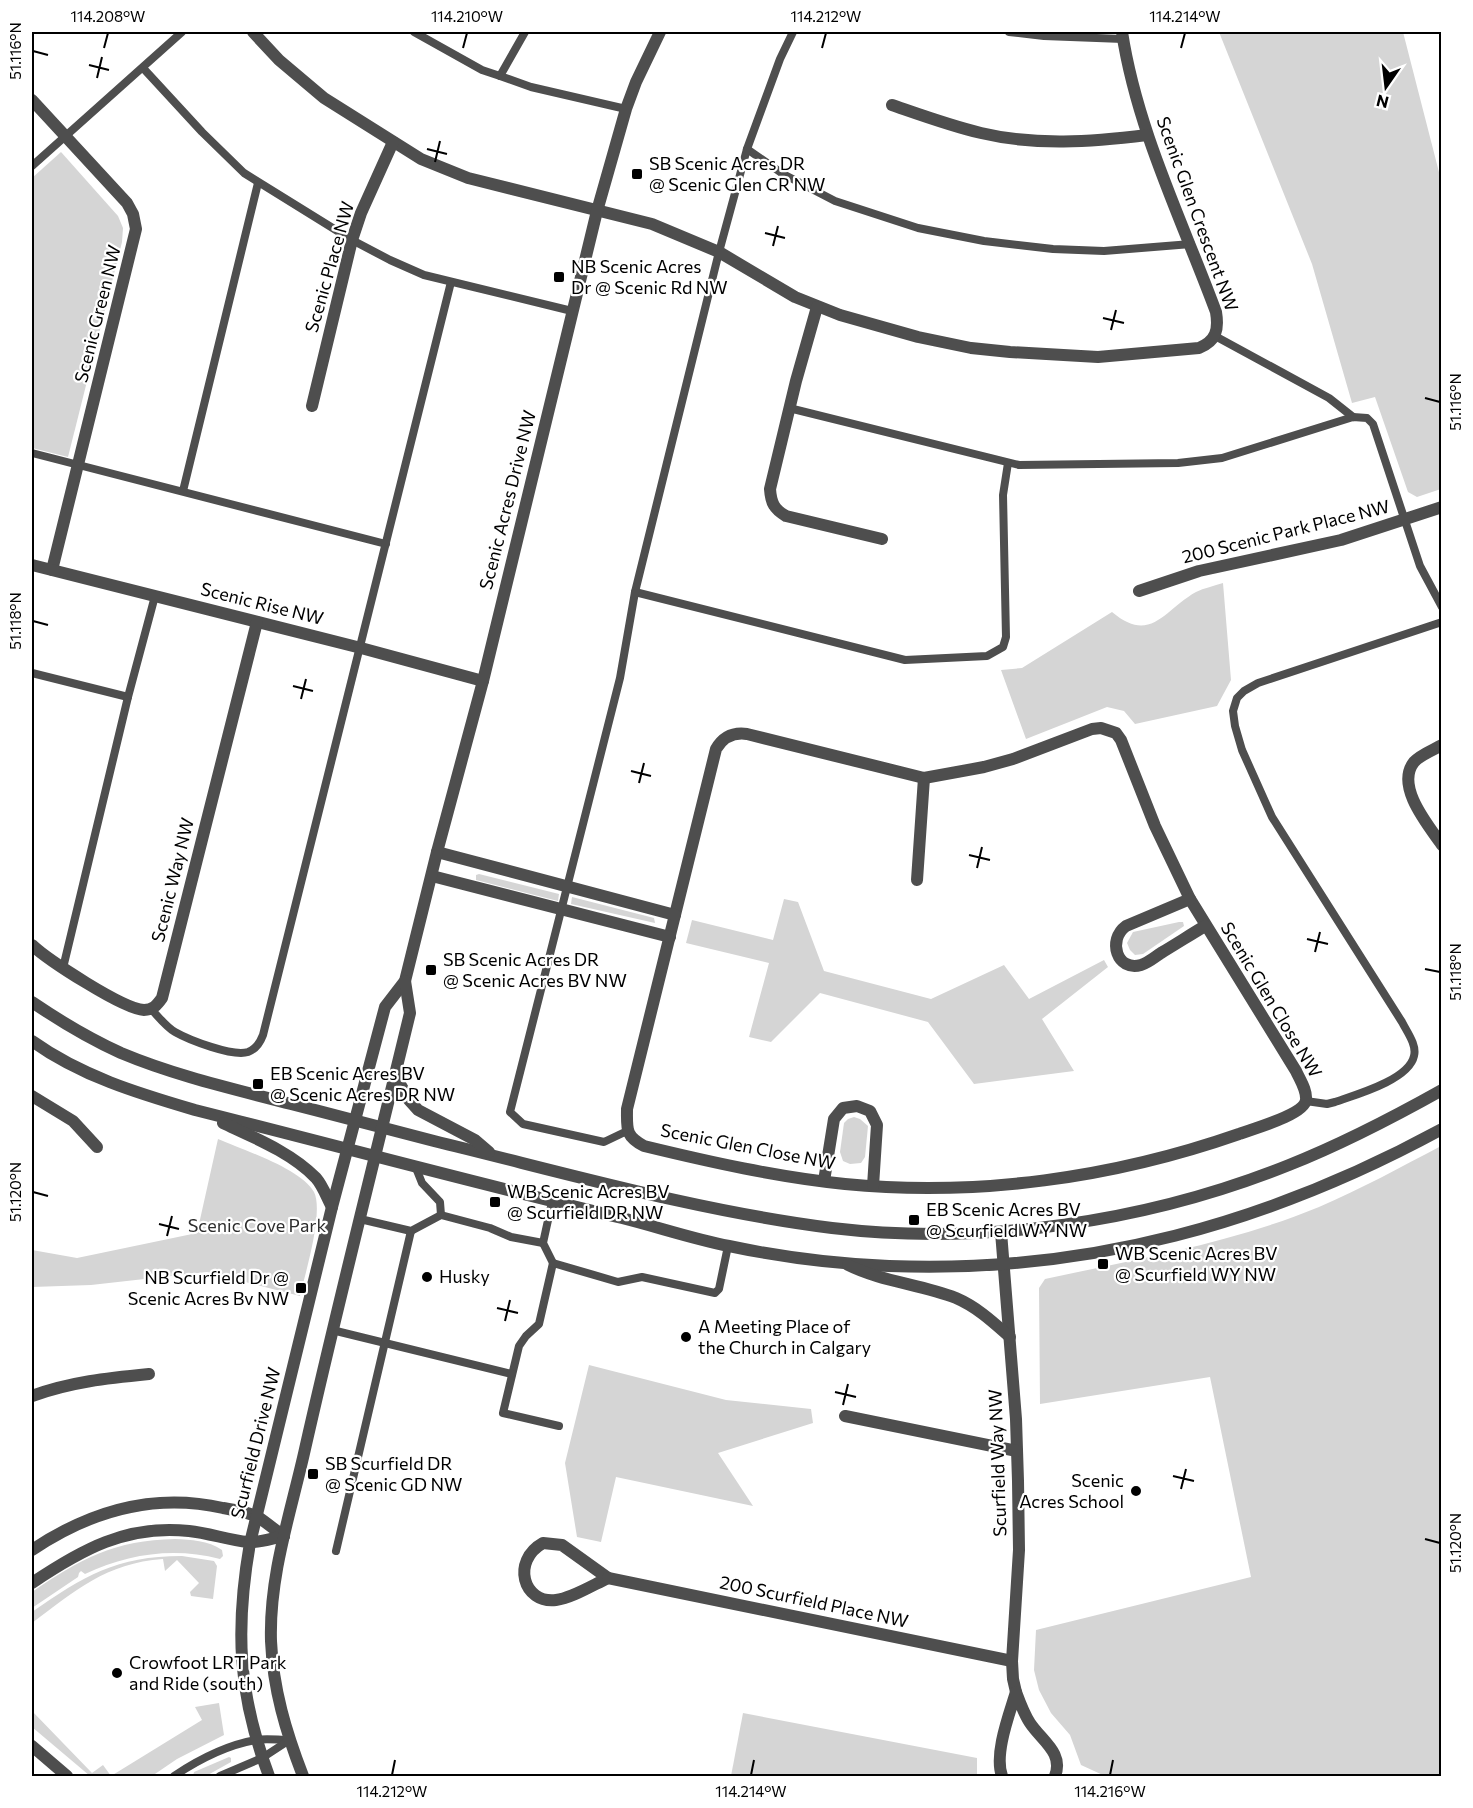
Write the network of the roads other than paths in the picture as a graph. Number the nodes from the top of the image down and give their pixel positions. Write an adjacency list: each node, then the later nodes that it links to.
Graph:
1 (182, 32): 9 (lane)
2 (252, 32): 16 (street, Scenic Glen Crescent NW)
3 (414, 32): 10 (lane)
4 (525, 32): 10 (lane)
5 (660, 32): 13 (street, Scenic Acres Drive NW)
6 (793, 32): 17 (lane)
7 (1009, 32): 8 (lane)
8 (1123, 35): 14 (street, Scenic Glen Crescent NW)
9 (143, 68): 15 (lane); 19 (lane)
10 (500, 76): 13 (lane)
11 (32, 100): 15 (street, Scenic Green NW)
12 (892, 105): 14 (street)
13 (626, 109): 20 (street, Scenic Acres Drive NW)
14 (1147, 135): 22 (street, Scenic Glen Crescent NW)
15 (65, 136): 18 (lane); 33 (street, Scenic Green NW)
16 (393, 142): 20 (street, Scenic Glen Crescent NW); 21 (street, Scenic Place NW)
17 (747, 149): 22 (lane); 23 (lane)
18 (32, 166)
19 (258, 183): 21 (lane); 34 (lane)
20 (597, 211): 23 (street, Scenic Glen Crescent NW); 26 (street, Scenic Acres Drive NW)
21 (352, 240): 24 (lane); 28 (street, Scenic Place NW)
22 (1191, 244): 27 (street, Scenic Glen Crescent NW)
23 (719, 252): 25 (street, Scenic Glen Crescent NW); 42 (lane)
24 (451, 282): 26 (lane); 38 (lane)
25 (817, 307): 27 (street, Scenic Glen Crescent NW); 29 (street)
26 (572, 311): 49 (street, Scenic Acres Drive NW)
27 (1215, 336): 30 (lane)
28 (312, 406)
29 (789, 408): 32 (lane); 37 (street)
30 (1353, 417): 32 (lane); 36 (lane)
31 (32, 453): 33 (lane)
32 (1008, 463): 42 (lane)
33 (79, 466): 34 (lane); 40 (street, Scenic Green NW)
34 (183, 491): 38 (lane)
35 (1442, 507): 36 (street, 200 Scenic Park Place NW)
36 (1404, 521): 41 (street, 200 Scenic Park Place NW); 44 (lane)
37 (882, 539)
38 (386, 544): 47 (lane)
39 (32, 565): 40 (street, Scenic Rise NW)
40 (52, 570): 43 (street, Scenic Rise NW)
41 (1138, 591)
42 (635, 592): 57 (lane)
43 (155, 596): 45 (street, Scenic Rise NW); 50 (lane)
44 (1442, 608)
45 (257, 622): 47 (street, Scenic Rise NW); 67 (street, Scenic Way NW)
46 (1442, 622): 72 (lane)
47 (361, 648): 49 (street, Scenic Rise NW); 67 (lane)
48 (32, 673): 50 (lane)
49 (483, 681): 54 (street, Scenic Acres Drive NW)
50 (128, 697): 64 (lane)
51 (1442, 745): 53 (street)
52 (924, 778): 56 (street); 58 (street, Scenic Glen Close NW); 60 (street, Scenic Glen Close NW)
53 (1442, 845)
54 (437, 852): 55 (street, Scenic Acres Drive NW); 57 (street)
55 (432, 876): 59 (street); 65 (street, Scenic Acres Drive NW)
56 (917, 880)
57 (567, 888): 59 (lane); 60 (street)
58 (1190, 899): 61 (street, Scenic Glen Close NW); 61 (street)
59 (562, 909): 62 (street); 77 (lane)
60 (675, 915): 62 (street, Scenic Glen Close NW)
61 (1205, 926): 72 (street, Scenic Glen Close NW)
62 (670, 937): 77 (street, Scenic Glen Close NW)
63 (32, 945): 64 (street)
64 (63, 968): 67 (street)
65 (405, 981): 69 (street, Scenic Acres Drive NW); 74 (street, Scenic Acres Drive NW)
66 (32, 1002): 74 (street)
67 (151, 1009)
68 (32, 1041): 73 (street)
69 (395, 1076): 75 (street, Scenic Acres Drive NW); 80 (street)
70 (1442, 1090): 90 (street)
71 (32, 1096): 78 (street)
72 (1306, 1101): 84 (street, Scenic Glen Close NW)
73 (195, 1110): 79 (street); 86 (street)
74 (355, 1121): 75 (street); 79 (street, Scurfield Drive NW)
75 (382, 1128): 80 (street); 81 (street)
76 (1442, 1129): 95 (street)
77 (627, 1131): 83 (street, Scenic Glen Close NW)
78 (97, 1147)
79 (348, 1149): 81 (street); 86 (street, Scurfield Drive NW)
80 (492, 1155): 90 (street)
81 (375, 1157): 82 (street); 88 (street)
82 (416, 1167): 85 (street); 87 (lane)
83 (824, 1181): 84 (street, Scenic Glen Close NW); 84 (street)
84 (873, 1186)
85 (552, 1202): 91 (lane); 92 (street)
86 (332, 1207): 105 (street, Scurfield Drive NW)
87 (441, 1215): 89 (lane); 91 (lane)
88 (360, 1219): 89 (lane); 96 (street)
89 (411, 1231): 98 (lane)
90 (1001, 1232): 95 (street, Scurfield Way NW)
91 (543, 1243): 93 (lane)
92 (728, 1246): 93 (lane); 94 (street)
93 (553, 1263): 100 (lane)
94 (844, 1263): 95 (street); 97 (street)
95 (1003, 1263): 97 (street, Scurfield Way NW)
96 (332, 1330): 98 (lane); 106 (street)
97 (1010, 1337): 104 (street, Scurfield Way NW)
98 (385, 1342): 100 (lane); 109 (lane)
99 (149, 1374): 101 (street)
100 (512, 1374): 103 (lane)
101 (32, 1396)
102 (845, 1416): 104 (street)
103 (559, 1426)
104 (1017, 1451): 112 (street, Scurfield Way NW)
105 (256, 1516): 106 (street); 107 (street, Scurfield Drive NW); 108 (street)
106 (284, 1536): 107 (street); 115 (street)
107 (250, 1542): 111 (street); 114 (street, Scurfield Drive NW)
108 (32, 1550)
109 (336, 1551)
110 (608, 1578): 110 (street, 200 Scurfield Place NW); 112 (street, 200 Scurfield Place NW)
111 (32, 1583)
112 (1012, 1661): 113 (street, Scurfield Way NW)
113 (1016, 1692): 124 (street, Scurfield Way NW); 125 (street, Scurfield Way NW)
114 (256, 1740): 115 (lane); 117 (street, Scurfield Drive NW); 118 (lane)
115 (289, 1740): 117 (lane); 123 (street)
116 (32, 1746): 119 (street)
117 (262, 1758): 121 (lane); 122 (street, Scurfield Drive NW)
118 (184, 1773): 120 (lane)
119 (67, 1776)
120 (174, 1776)
121 (220, 1776)
122 (269, 1776)
123 (303, 1776)
124 (1002, 1776)
125 (1055, 1776)

